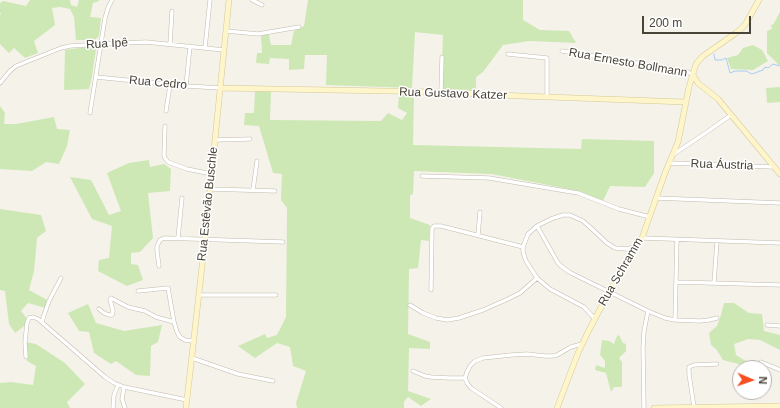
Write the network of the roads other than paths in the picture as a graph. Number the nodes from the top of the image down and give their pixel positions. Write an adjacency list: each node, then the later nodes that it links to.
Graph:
1 (112, 0): 10 (street)
2 (210, 0): 13 (street)
3 (229, 0): 9 (street, Rua Estêvão Buschle)
4 (252, 0): 6 (street)
5 (759, 0): 18 (street)
6 (262, 5)
7 (172, 11): 11 (street)
8 (299, 27): 9 (street)
9 (226, 31): 14 (street, Rua Estêvão Buschle)
10 (101, 44): 11 (street, Rua Ipê); 19 (street); 20 (street, Rua Ipê)
11 (170, 44): 12 (street, Rua Ipê)
12 (190, 46): 13 (street, Rua Ipê); 22 (street)
13 (205, 48): 14 (street, Rua Ipê)
14 (224, 50): 23 (street, Rua Estêvão Buschle)
15 (562, 51): 18 (street, Rua Ernesto Bollmann)
16 (508, 54): 25 (street)
17 (442, 57): 24 (street)
18 (693, 75): 26 (street); 29 (street)
19 (96, 77): 21 (street, Rua Cedro); 28 (street)
20 (0, 83)
21 (170, 84): 22 (street, Rua Cedro); 27 (street)
22 (186, 86): 23 (street, Rua Cedro)
23 (220, 88): 24 (street, Rua Gustavo Katzer); 32 (street, Rua Estêvão Buschle)
24 (440, 92): 25 (street, Rua Gustavo Katzer)
25 (547, 97): 26 (street, Rua Gustavo Katzer)
26 (686, 102): 33 (street)
27 (166, 111)
28 (90, 113)
29 (731, 115): 33 (street, Rua Schramm); 36 (street)
30 (165, 126): 37 (street)
31 (250, 139): 32 (street)
32 (215, 140): 37 (street, Rua Estêvão Buschle)
33 (674, 154): 35 (street, Rua Schramm)
34 (257, 161): 41 (street)
35 (669, 164): 36 (street, Rua Áustria); 44 (street, Rua Schramm)
36 (774, 167): 38 (street)
37 (212, 174): 40 (street, Rua Estêvão Buschle)
38 (780, 174)
39 (422, 176): 47 (street)
40 (210, 189): 41 (street); 53 (street, Rua Estêvão Buschle)
41 (253, 190): 42 (street)
42 (275, 191)
43 (182, 198): 50 (street)
44 (656, 198): 45 (street); 47 (street, Rua Schramm)
45 (780, 203)
46 (480, 212): 49 (street)
47 (650, 217): 51 (street, Rua Schramm)
48 (537, 226): 57 (street); 58 (street); 67 (street)
49 (478, 235): 58 (street); 65 (street)
50 (178, 238): 53 (street); 59 (street)
51 (642, 238): 52 (street); 57 (street, Rua Schramm)
52 (677, 239): 54 (street); 62 (street)
53 (205, 240): 55 (street); 68 (street, Rua Estêvão Buschle)
54 (717, 241): 56 (street); 63 (street)
55 (283, 242)
56 (780, 243)
57 (639, 245): 67 (street, Rua Schramm)
58 (523, 247): 61 (street)
59 (159, 266)
60 (61, 278): 76 (street)
61 (537, 278): 70 (street); 73 (street)
62 (676, 282): 63 (street); 75 (street)
63 (714, 283): 64 (street)
64 (780, 285)
65 (431, 290)
66 (138, 291): 77 (street)
67 (610, 292): 72 (street); 73 (street, Rua Schramm)
68 (199, 295): 69 (street); 80 (street, Rua Estêvão Buschle)
69 (276, 295)
70 (410, 305)
71 (99, 309): 77 (street)
72 (648, 310): 75 (street); 98 (street)
73 (594, 318): 81 (street, Rua Schramm)
74 (717, 318): 75 (street)
75 (675, 320)
76 (42, 322): 82 (street); 88 (street)
77 (174, 322): 80 (street)
78 (767, 325): 79 (street)
79 (780, 326)
80 (194, 341): 83 (street, Rua Estêvão Buschle)
81 (582, 344): 86 (street); 97 (street, Rua Schramm)
82 (26, 357)
83 (192, 358): 87 (street); 90 (street, Rua Estêvão Buschle)
84 (716, 364): 92 (street)
85 (413, 370): 86 (street)
86 (465, 378): 96 (street)
87 (273, 381)
88 (118, 386): 89 (street); 93 (street)
89 (124, 388): 90 (street); 94 (street)
90 (187, 400): 95 (street, Rua Estêvão Buschle)
91 (780, 406): 100 (street)
92 (694, 407): 99 (street); 100 (street)
93 (113, 408)
94 (125, 408)
95 (186, 408)
96 (500, 408)
97 (557, 408)
98 (644, 408)
99 (654, 408)
100 (700, 408)

